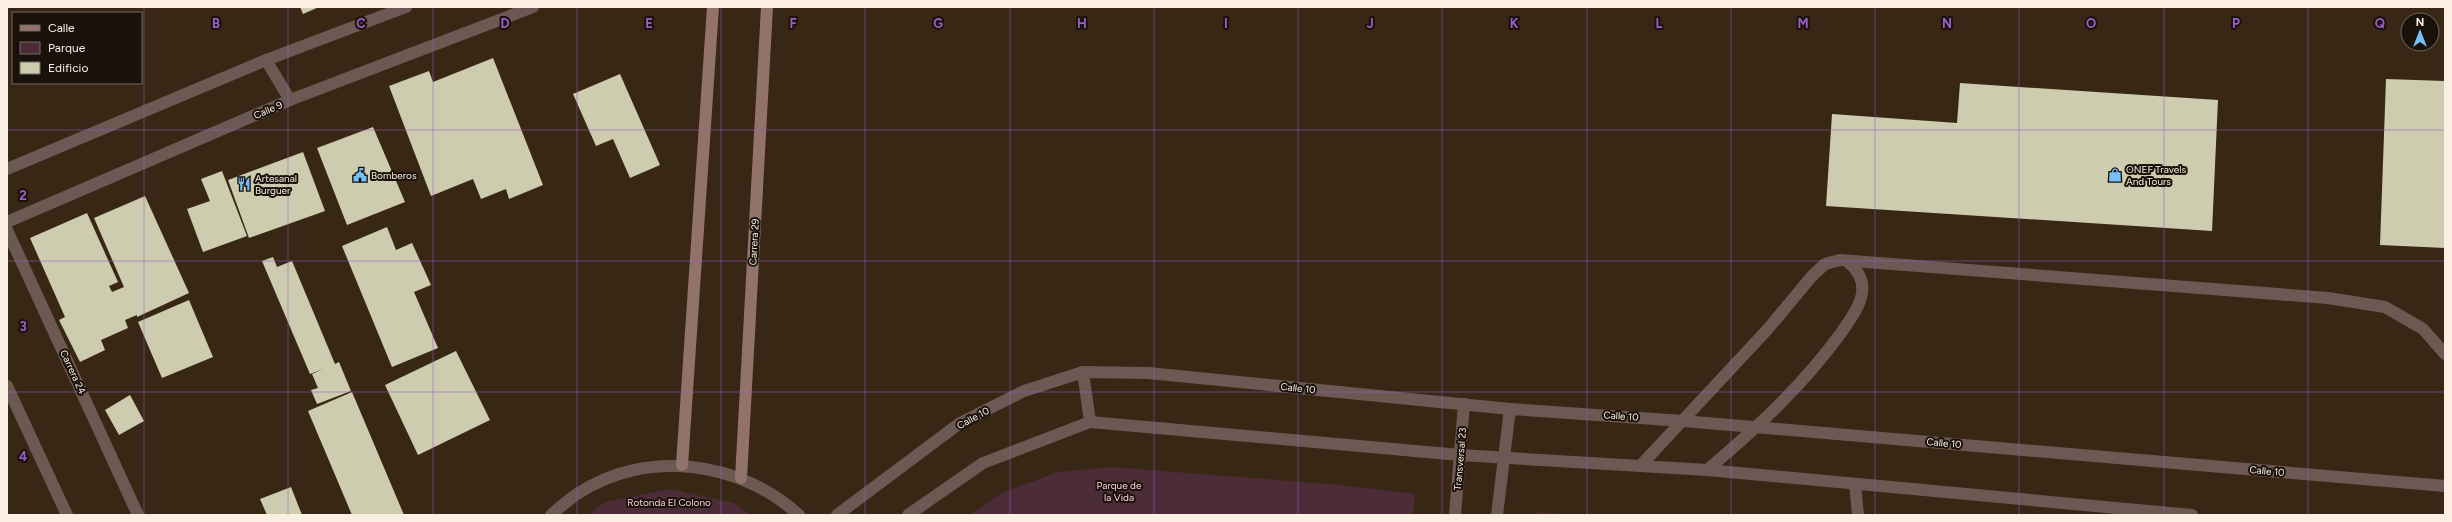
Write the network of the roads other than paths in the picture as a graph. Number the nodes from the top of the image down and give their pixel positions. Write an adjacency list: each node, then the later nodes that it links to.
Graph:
1 (406, 7): 5 (street)
2 (533, 7): 6 (street, Calle 9)
3 (713, 7): 22 (main road)
4 (767, 7): 24 (main road, Carrera 29)
5 (266, 60): 6 (street); 7 (street)
6 (290, 100): 8 (street, Calle 9)
7 (7, 169)
8 (7, 222)
9 (7, 230): 29 (street, Carrera 24)
10 (1847, 261): 11 (street); 16 (street); 18 (street)
11 (2445, 354)
12 (1083, 372): 14 (street, Calle 10); 17 (street); 32 (street, Calle 10)
13 (7, 386): 28 (street)
14 (1464, 404): 15 (street, Calle 10); 19 (street, Transversal 23)
15 (1510, 409): 16 (street, Calle 10); 20 (street)
16 (1684, 421): 18 (street, Calle 10); 21 (street)
17 (1090, 422): 19 (street); 33 (street)
18 (1758, 428): 23 (street); 26 (street, Calle 10)
19 (1460, 455): 20 (street); 34 (street, Transversal 23)
20 (1503, 457): 21 (street); 35 (street)
21 (1641, 465): 23 (street)
22 (682, 466): 24 (street); 30 (street)
23 (1707, 470): 25 (street)
24 (741, 478): 31 (street)
25 (1855, 484): 27 (street); 36 (street)
26 (2445, 486)
27 (2134, 512): 37 (street)
28 (67, 515)
29 (138, 515)
30 (551, 515)
31 (799, 515)
32 (837, 515)
33 (908, 515)
34 (1455, 515)
35 (1498, 515)
36 (1858, 515)
37 (2192, 515)

